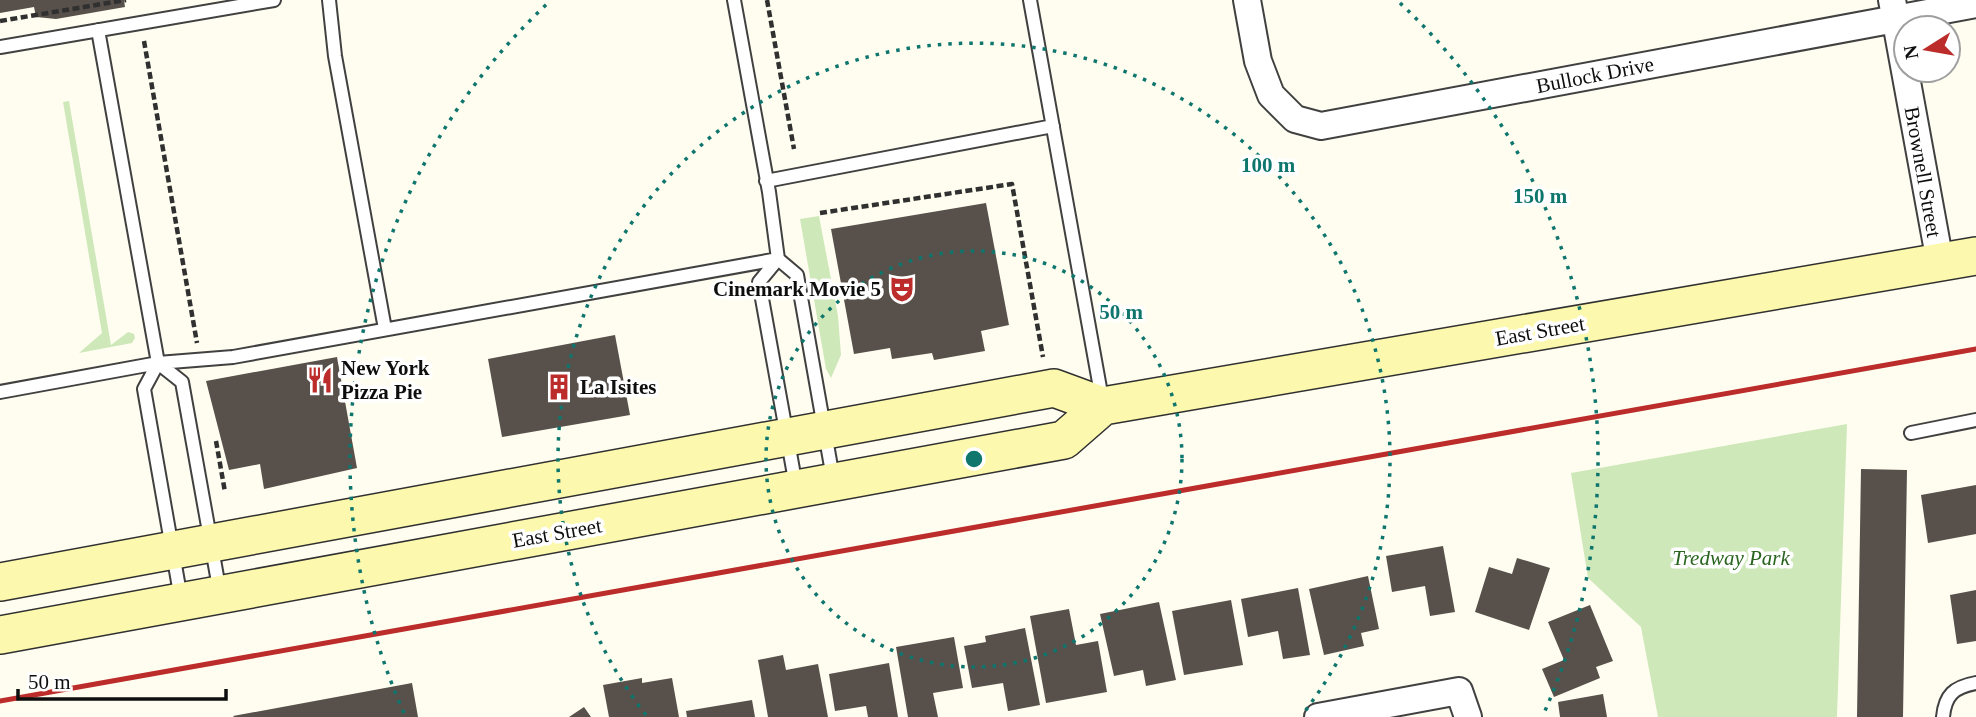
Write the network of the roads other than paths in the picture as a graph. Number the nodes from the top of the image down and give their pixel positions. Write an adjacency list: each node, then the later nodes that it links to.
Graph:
1 (274, 0): 8 (lane)
2 (329, 0): 15 (lane)
3 (734, 0): 11 (lane)
4 (1030, 0): 10 (lane)
5 (1247, 0): 7 (street, Bullock Drive)
6 (1976, 4): 7 (street, Bullock Drive)
7 (1894, 10): 14 (street, Brownell Street)
8 (98, 30): 9 (lane); 16 (lane)
9 (0, 47)
10 (1053, 126): 11 (lane); 18 (lane)
11 (766, 181): 13 (lane)
12 (1976, 256): 14 (street, East Street)
13 (778, 259): 15 (lane); 20 (lane); 22 (lane)
14 (1940, 262): 18 (street, East Street)
15 (385, 329): 16 (lane)
16 (158, 363): 17 (lane); 25 (lane); 26 (lane)
17 (0, 393)
18 (1103, 406): 20 (street, East Street); 23 (street, East Street)
19 (1976, 421): 21 (lane)
20 (825, 431): 22 (street, East Street); 23 (lane)
21 (1911, 433)
22 (787, 438): 24 (lane); 25 (street, East Street)
23 (834, 482): 24 (street, East Street)
24 (796, 489): 28 (street, East Street)
25 (211, 543): 26 (street, East Street); 28 (lane)
26 (173, 550): 27 (street, East Street); 29 (lane)
27 (0, 582)
28 (220, 595): 29 (street, East Street)
29 (182, 602): 30 (street, East Street)
30 (0, 635)
31 (1976, 683): 34 (lane)
32 (1318, 717): 33 (street)
33 (1468, 717)
34 (1943, 717)

